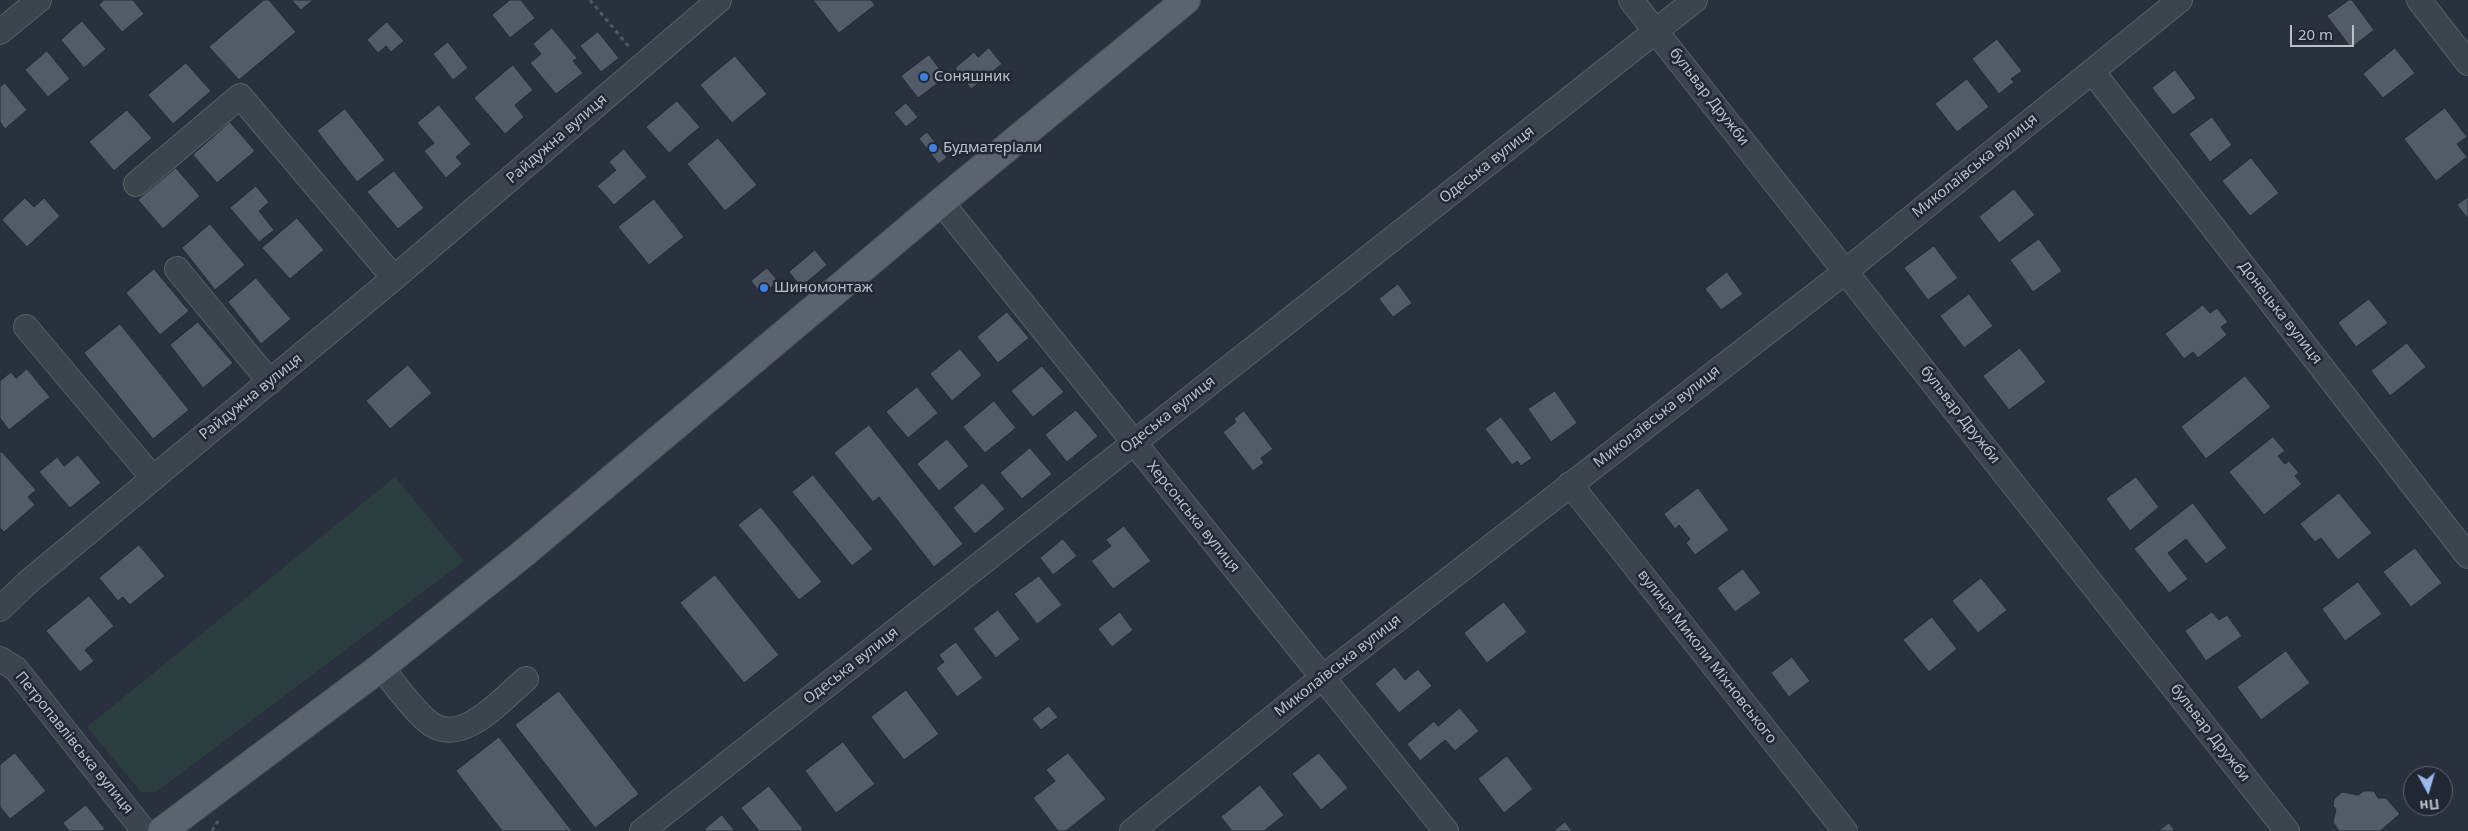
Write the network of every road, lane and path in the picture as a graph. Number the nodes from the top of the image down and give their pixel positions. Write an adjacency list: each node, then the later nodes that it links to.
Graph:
1 (39, 0): 10 (street)
2 (590, 0): 12 (path)
3 (719, 0): 12 (street, Райдужна вулиця)
4 (1186, 0): 15 (main road)
5 (1632, 0): 9 (street, бульвар Дружби)
6 (1695, 0): 9 (street, Одеська вулиця)
7 (2180, 0): 13 (street, Миколаївська вулиця)
8 (2419, 0): 11 (street)
9 (1657, 30): 17 (street, бульвар Дружби); 21 (street, Одеська вулиця)
10 (0, 32)
11 (2468, 63)
12 (644, 64): 18 (street, Райдужна вулиця)
13 (2092, 71): 17 (street, Миколаївська вулиця); 24 (street, Донецька вулиця)
14 (136, 184): 18 (street)
15 (941, 202): 21 (street, Херсонська вулиця); 27 (main road)
16 (177, 269): 20 (street)
17 (1846, 271): 23 (street, Миколаївська вулиця); 36 (street, бульвар Дружби)
18 (394, 278): 20 (street, Райдужна вулиця)
19 (26, 327): 22 (street)
20 (270, 382): 22 (street, Райдужна вулиця)
21 (1133, 443): 28 (street, Херсонська вулиця); 32 (street, Одеська вулиця)
22 (153, 478): 25 (street, Райдужна вулиця)
23 (1570, 484): 28 (street, Миколаївська вулиця); 35 (street, вулиця Миколи Міхновського)
24 (2468, 556)
25 (0, 609)
26 (0, 659): 30 (street, Петропавлівська вулиця)
27 (381, 667): 29 (street); 31 (main road)
28 (1323, 677): 33 (street, Миколаївська вулиця); 34 (street, Херсонська вулиця)
29 (526, 679)
30 (144, 831)
31 (162, 831)
32 (642, 831)
33 (1132, 831)
34 (1446, 831)
35 (1844, 831)
36 (2287, 831)

